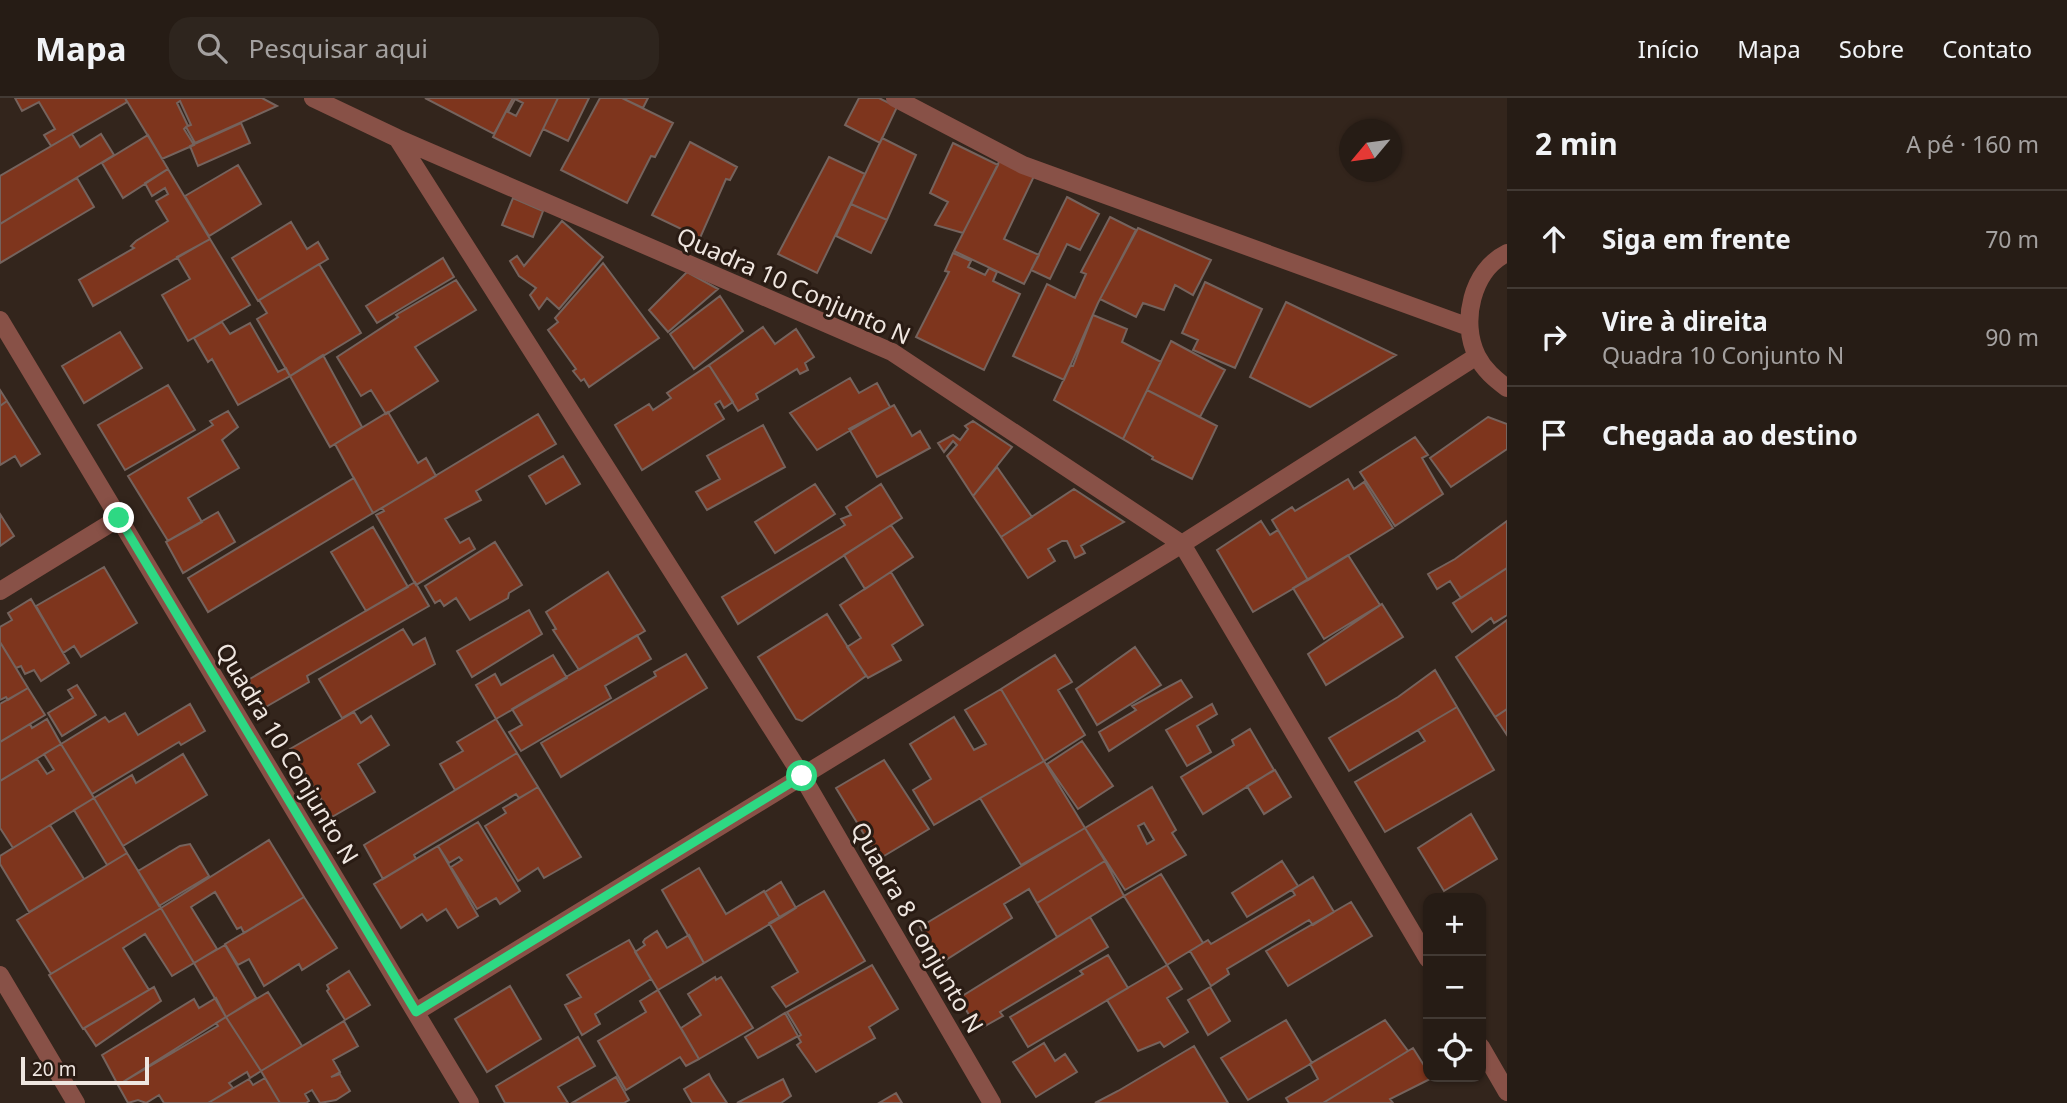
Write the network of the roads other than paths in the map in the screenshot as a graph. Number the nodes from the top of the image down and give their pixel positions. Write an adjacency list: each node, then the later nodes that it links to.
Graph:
1 (313, 98): 3 (street, Quadra 10 Conjunto N)
2 (895, 98): 6 (street)
3 (397, 138): 10 (street, Quadra 10 Conjunto N); 12 (street)
4 (1507, 253): 6 (street)
5 (0, 320): 9 (street, Quadra 10 Conjunto N)
6 (1469, 327): 7 (street)
7 (1477, 356): 8 (street); 10 (street)
8 (1507, 388)
9 (119, 518): 11 (street); 15 (street, Quadra 10 Conjunto N)
10 (1182, 544): 12 (street); 13 (street)
11 (0, 591)
12 (802, 776): 15 (street); 20 (street, Quadra 8 Conjunto N)
13 (1426, 956)
14 (0, 975): 18 (street)
15 (416, 1012): 19 (street, Quadra 10 Conjunto N)
16 (1486, 1055): 17 (street)
17 (1507, 1091)
18 (76, 1103)
19 (470, 1103)
20 (992, 1103)

